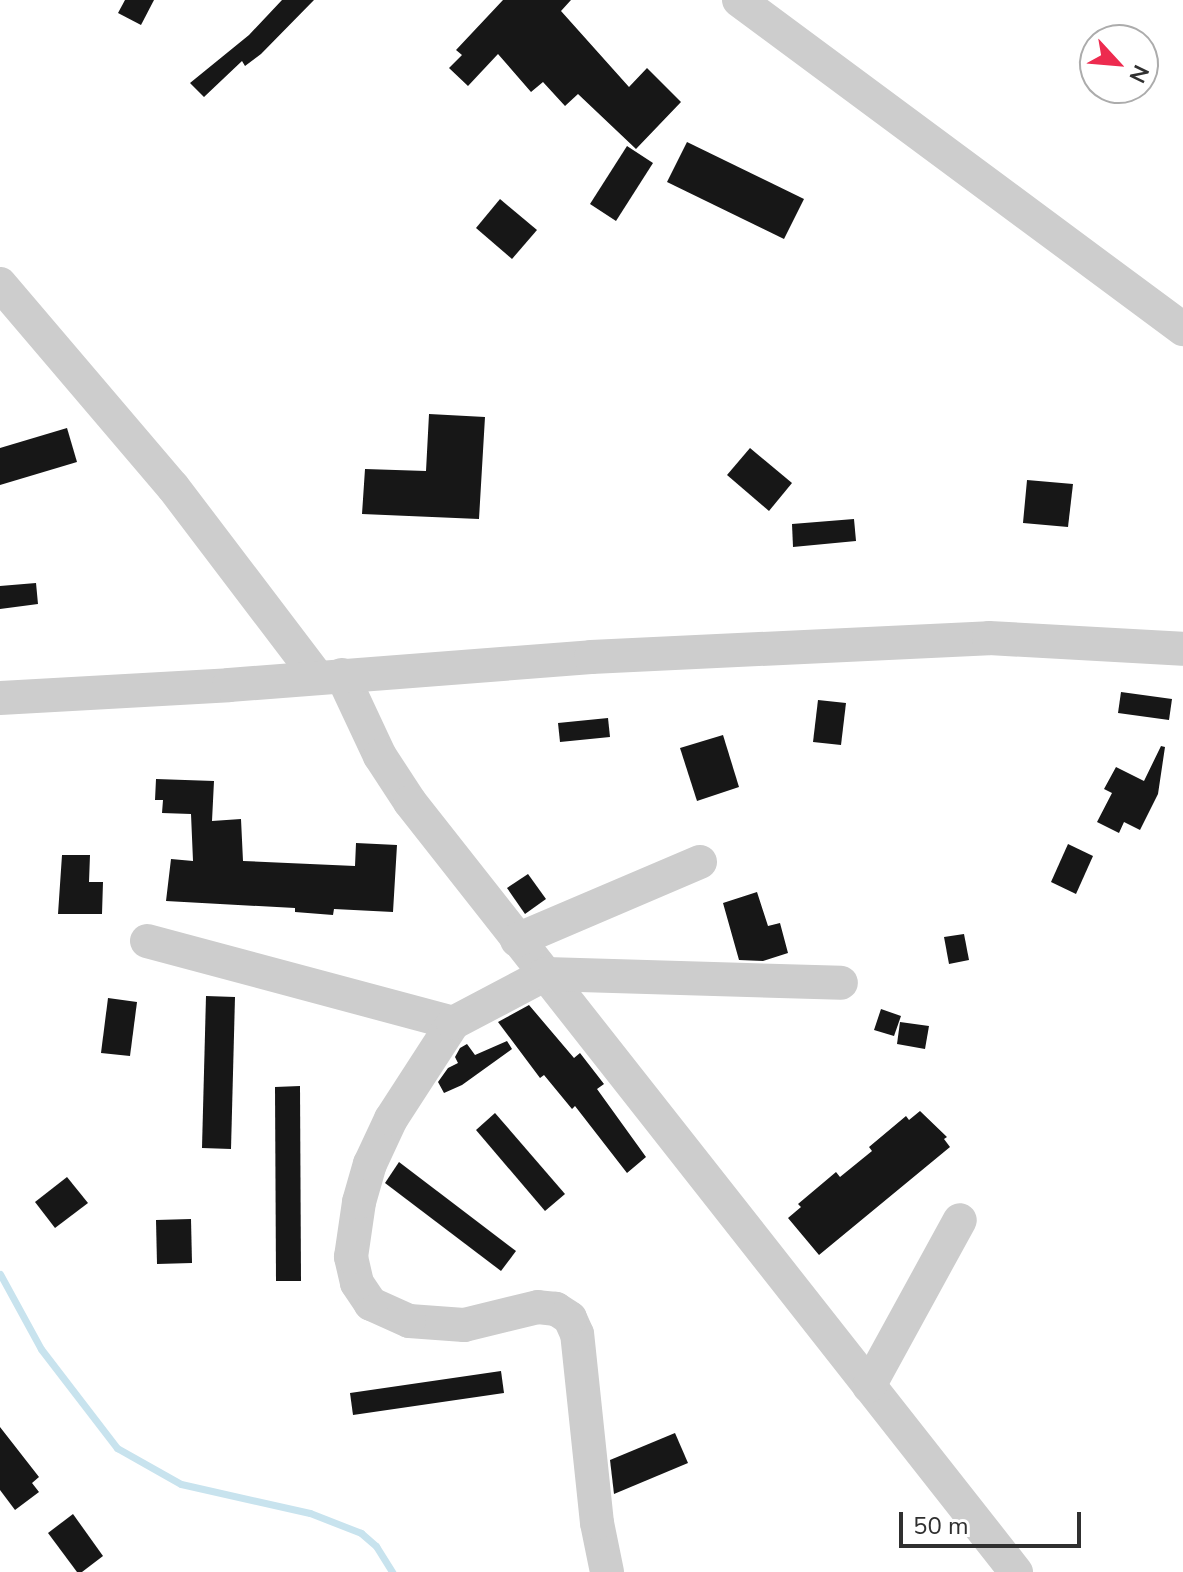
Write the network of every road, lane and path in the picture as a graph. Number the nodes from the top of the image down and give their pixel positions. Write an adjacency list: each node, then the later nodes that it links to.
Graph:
1 (739, 0): 3 (street)
2 (0, 284): 5 (street)
3 (1183, 329)
4 (1183, 649): 5 (street)
5 (330, 676): 6 (street); 8 (street)
6 (0, 698)
7 (700, 862): 8 (street)
8 (517, 940): 10 (street)
9 (147, 941): 12 (street)
10 (546, 974): 11 (street); 12 (street); 14 (street)
11 (841, 983)
12 (453, 1023): 15 (street)
13 (960, 1220): 14 (street)
14 (869, 1386): 16 (street)
15 (607, 1572)
16 (1016, 1572)

